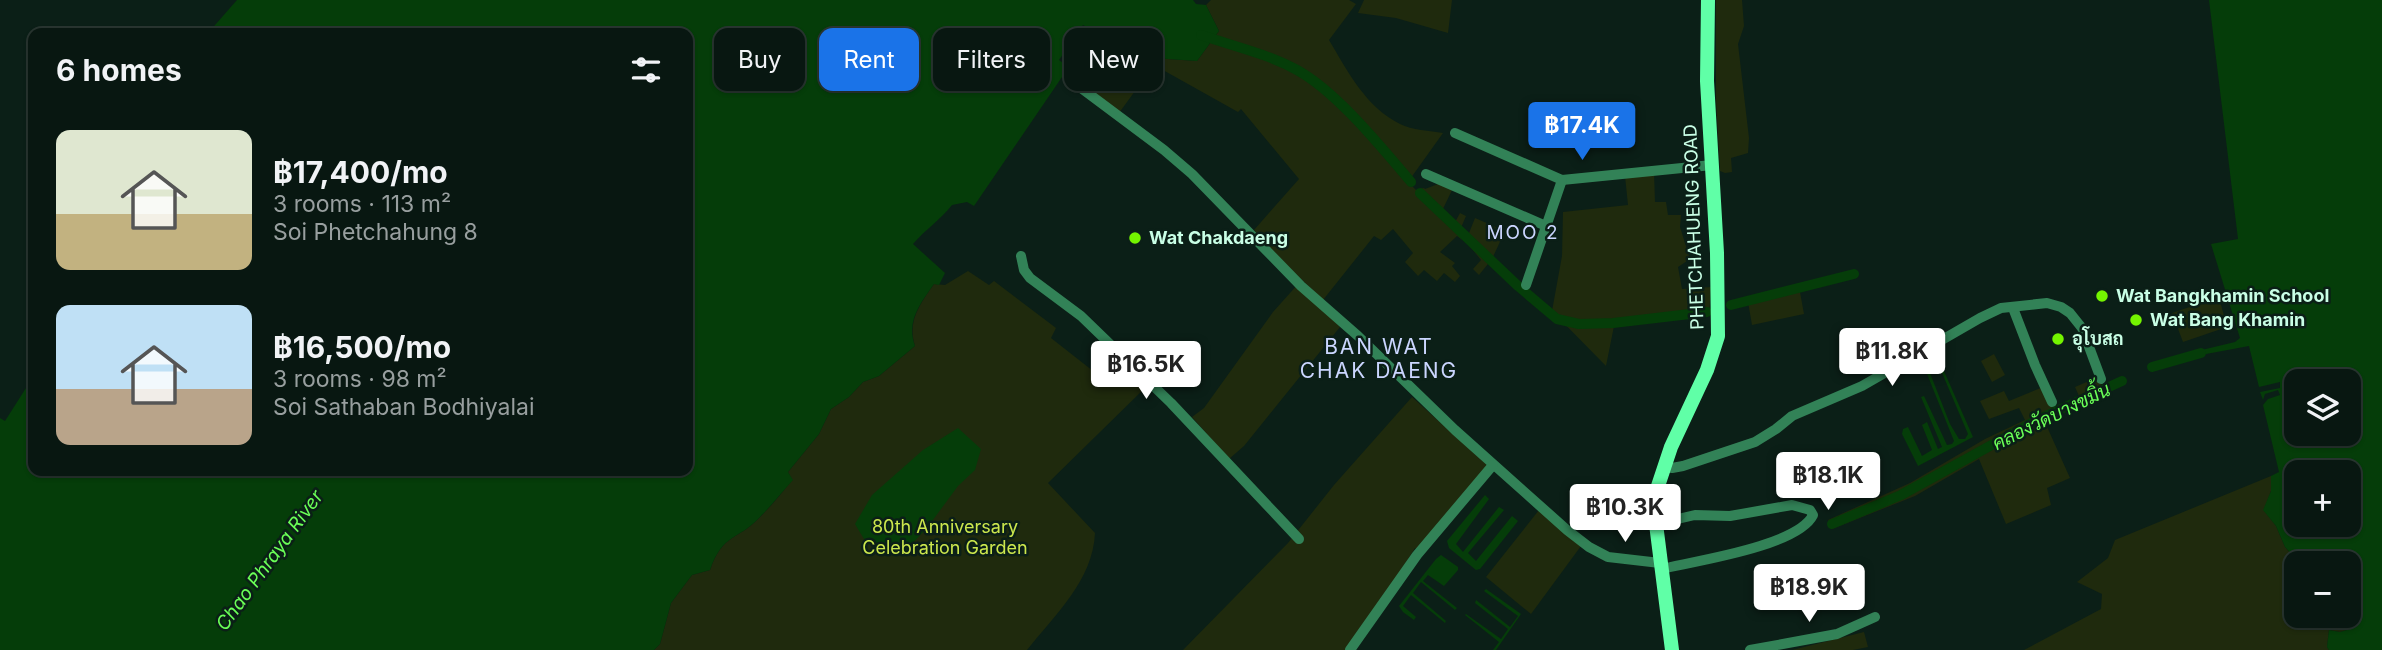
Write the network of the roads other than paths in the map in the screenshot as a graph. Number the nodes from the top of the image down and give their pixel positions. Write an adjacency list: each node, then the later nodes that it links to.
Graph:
1 (1708, 0): 4 (main road, PHETCHAHUENG ROAD)
2 (1085, 91): 13 (street)
3 (1455, 132): 6 (street)
4 (1712, 164): 6 (street); 14 (main road, PHETCHAHUENG ROAD)
5 (1426, 174): 7 (street)
6 (1562, 180): 7 (street)
7 (1546, 226): 9 (street)
8 (1021, 256): 16 (street)
9 (1526, 285)
10 (2013, 307): 11 (street); 12 (street); 14 (street)
11 (2101, 379)
12 (2052, 402)
13 (1493, 465): 17 (street); 19 (street)
14 (1664, 467): 15 (main road, PHETCHAHUENG ROAD)
15 (1656, 524): 17 (main road, PHETCHAHUENG ROAD); 17 (street)
16 (1299, 539)
17 (1661, 566): 20 (main road, PHETCHAHUENG ROAD)
18 (1874, 617): 21 (street)
19 (1350, 650)
20 (1672, 650)
21 (1750, 650)

